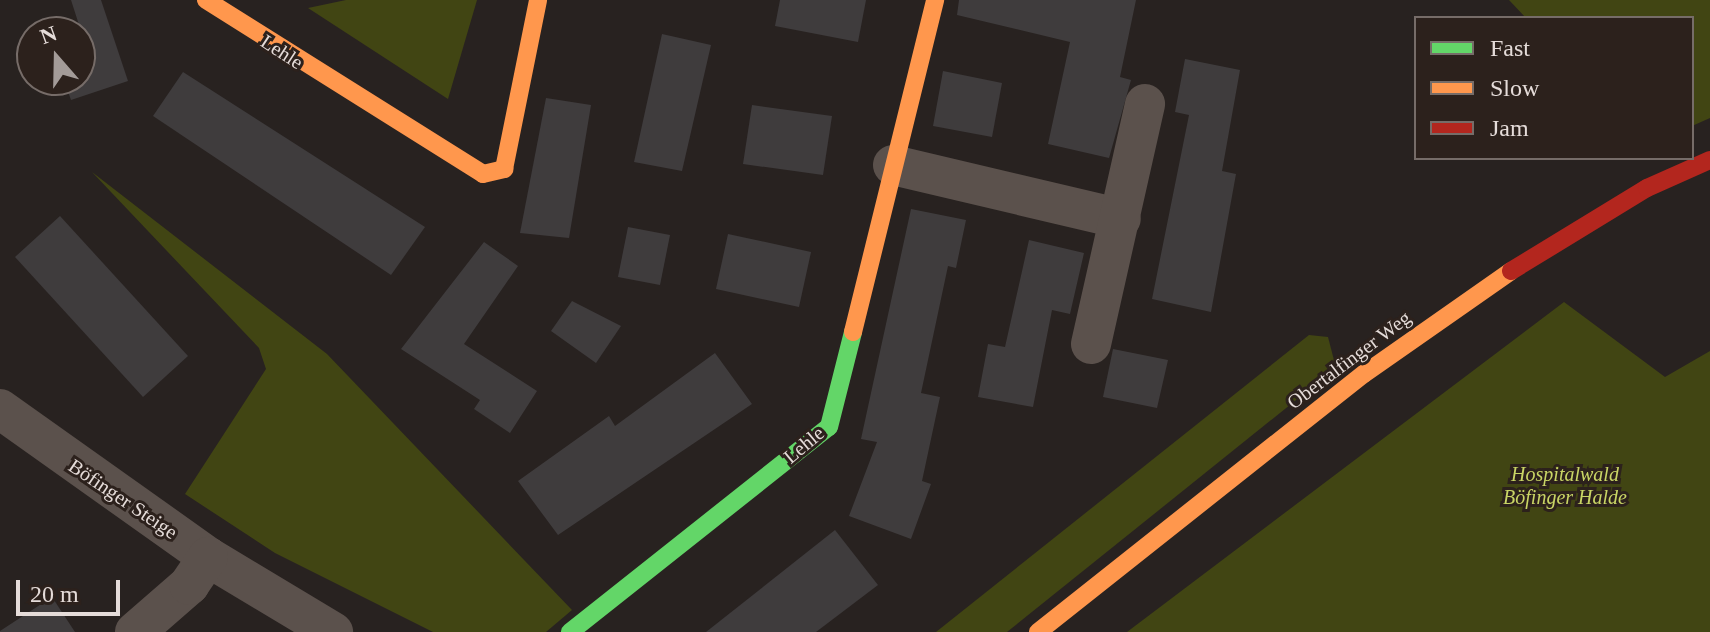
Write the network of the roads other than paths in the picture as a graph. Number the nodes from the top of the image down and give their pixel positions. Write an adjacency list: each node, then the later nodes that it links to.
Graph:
1 (206, 0): 2 (street, Lehle)
2 (538, 0)
3 (935, 0): 6 (street, Lehle)
4 (1145, 104): 7 (street)
5 (1710, 160): 14 (street, Obertalfinger Weg)
6 (893, 165): 7 (street); 13 (street, Lehle)
7 (1121, 219): 8 (street)
8 (1091, 344)
9 (0, 409): 10 (street, Böfinger Steige)
10 (208, 557): 11 (street); 12 (street, Böfinger Steige)
11 (135, 632)
12 (333, 632)
13 (570, 632)
14 (1038, 632)

